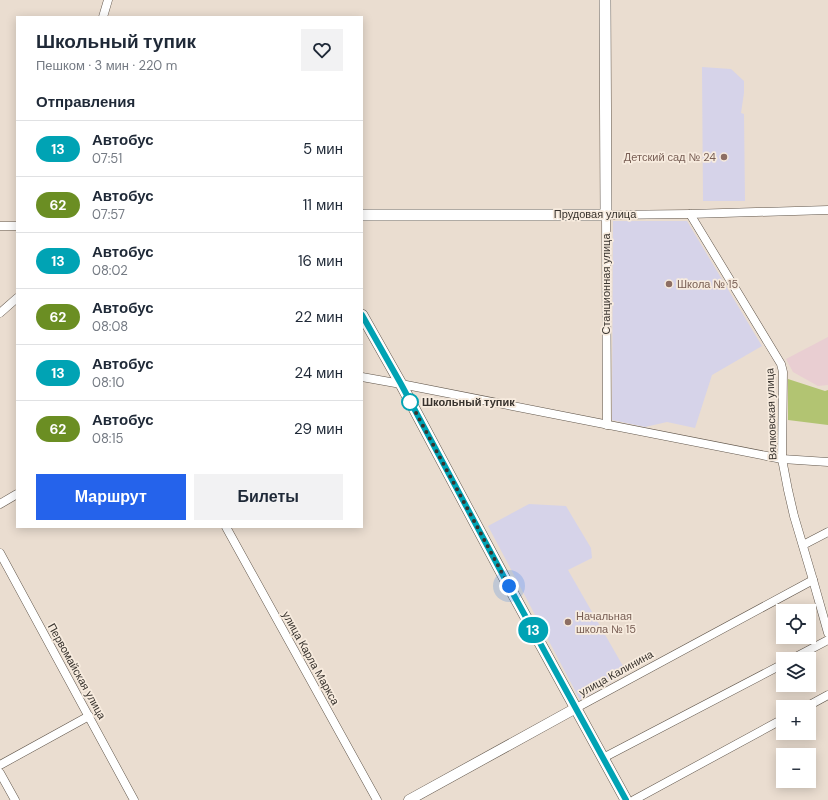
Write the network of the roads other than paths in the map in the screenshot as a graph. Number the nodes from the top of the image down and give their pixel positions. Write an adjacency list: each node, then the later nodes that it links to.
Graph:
1 (108, 0): 3 (street)
2 (605, 0): 5 (main road, Станционная улица)
3 (103, 16)
4 (828, 210): 6 (street, Прудовая улица)
5 (606, 214): 6 (street, Прудовая улица); 7 (main road, Прудовая улица); 15 (street, Станционная улица)
6 (690, 214): 16 (street, Вялковская улица)
7 (363, 215)
8 (0, 226): 9 (street)
9 (16, 226)
10 (16, 299): 11 (street)
11 (0, 313)
12 (363, 317): 14 (main road)
13 (363, 377): 14 (street)
14 (401, 384): 15 (street); 31 (main road)
15 (606, 425): 16 (street)
16 (782, 459): 17 (street); 22 (street, Вялковская улица)
17 (828, 462)
18 (16, 495): 19 (street)
19 (0, 504)
20 (227, 528): 39 (street, улица Карла Маркса)
21 (828, 532): 22 (street)
22 (803, 545): 24 (street, Вялковская улица)
23 (0, 553): 32 (street, Первомайская улица)
24 (813, 580): 25 (street, Вялковская улица); 31 (street, улица Калинина)
25 (828, 633)
26 (828, 640): 27 (street)
27 (805, 652)
28 (776, 668): 34 (street)
29 (828, 695): 30 (street)
30 (816, 702)
31 (576, 708): 34 (main road); 40 (street, улица Калинина)
32 (89, 716): 35 (street); 38 (street, Первомайская улица)
33 (776, 723): 42 (street)
34 (603, 758): 41 (main road)
35 (0, 765)
36 (0, 773): 37 (street)
37 (15, 800)
38 (134, 800)
39 (377, 800)
40 (409, 800)
41 (626, 800)
42 (634, 800)

